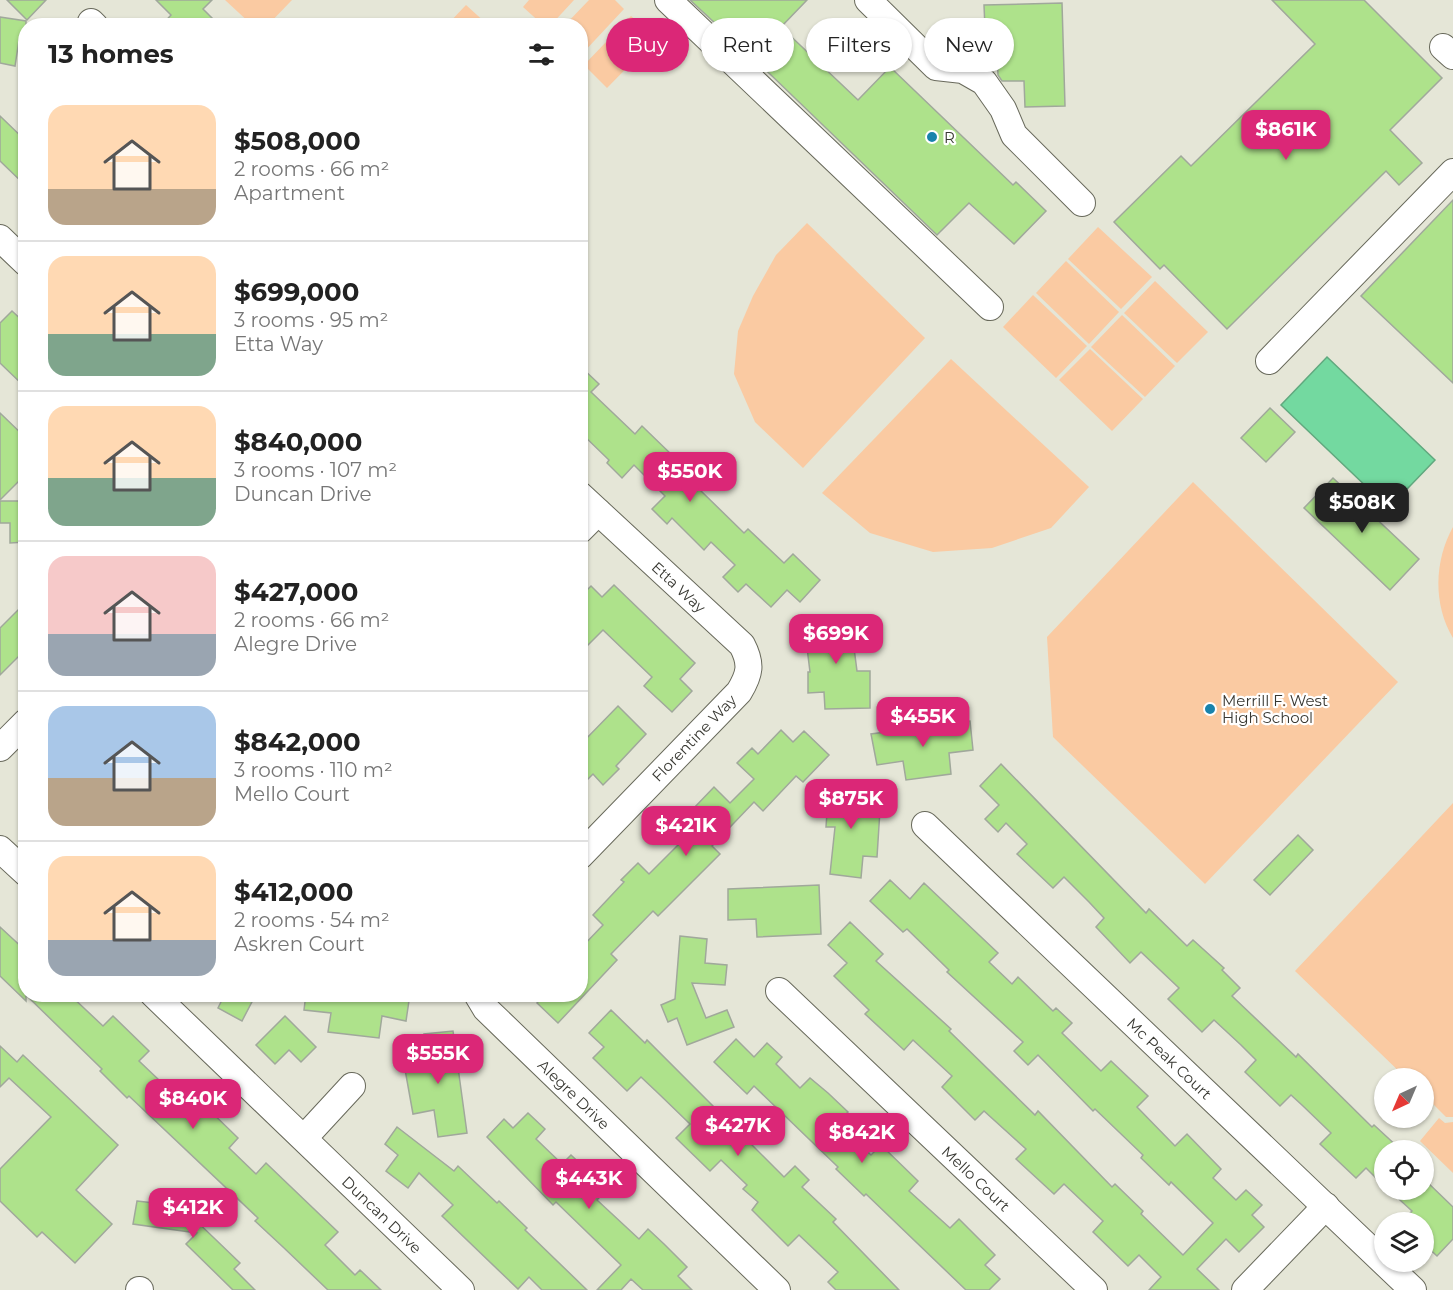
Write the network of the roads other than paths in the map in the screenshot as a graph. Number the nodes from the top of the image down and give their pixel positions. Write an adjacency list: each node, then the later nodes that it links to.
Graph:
1 (668, 0): 7 (street)
2 (868, 0): 4 (street)
3 (1453, 172): 8 (street)
4 (1082, 203)
5 (0, 238): 6 (street)
6 (18, 255)
7 (990, 307)
8 (1269, 361)
9 (589, 503): 10 (street, Etta Way)
10 (750, 668): 14 (street, Florentine Way)
11 (18, 730): 12 (street)
12 (0, 748)
13 (925, 825): 22 (street, Mc Peak Court)
14 (588, 848)
15 (0, 849): 16 (street)
16 (18, 866)
17 (779, 991): 25 (street, Mello Court)
18 (161, 1002): 21 (street, Duncan Drive)
19 (482, 1002): 24 (street, Alegre Drive)
20 (352, 1086): 21 (street)
21 (304, 1138): 23 (street, Duncan Drive)
22 (1326, 1206): 26 (street); 27 (street, Mc Peak Court)
23 (460, 1290)
24 (777, 1290)
25 (1094, 1290)
26 (1245, 1290)
27 (1413, 1290)

